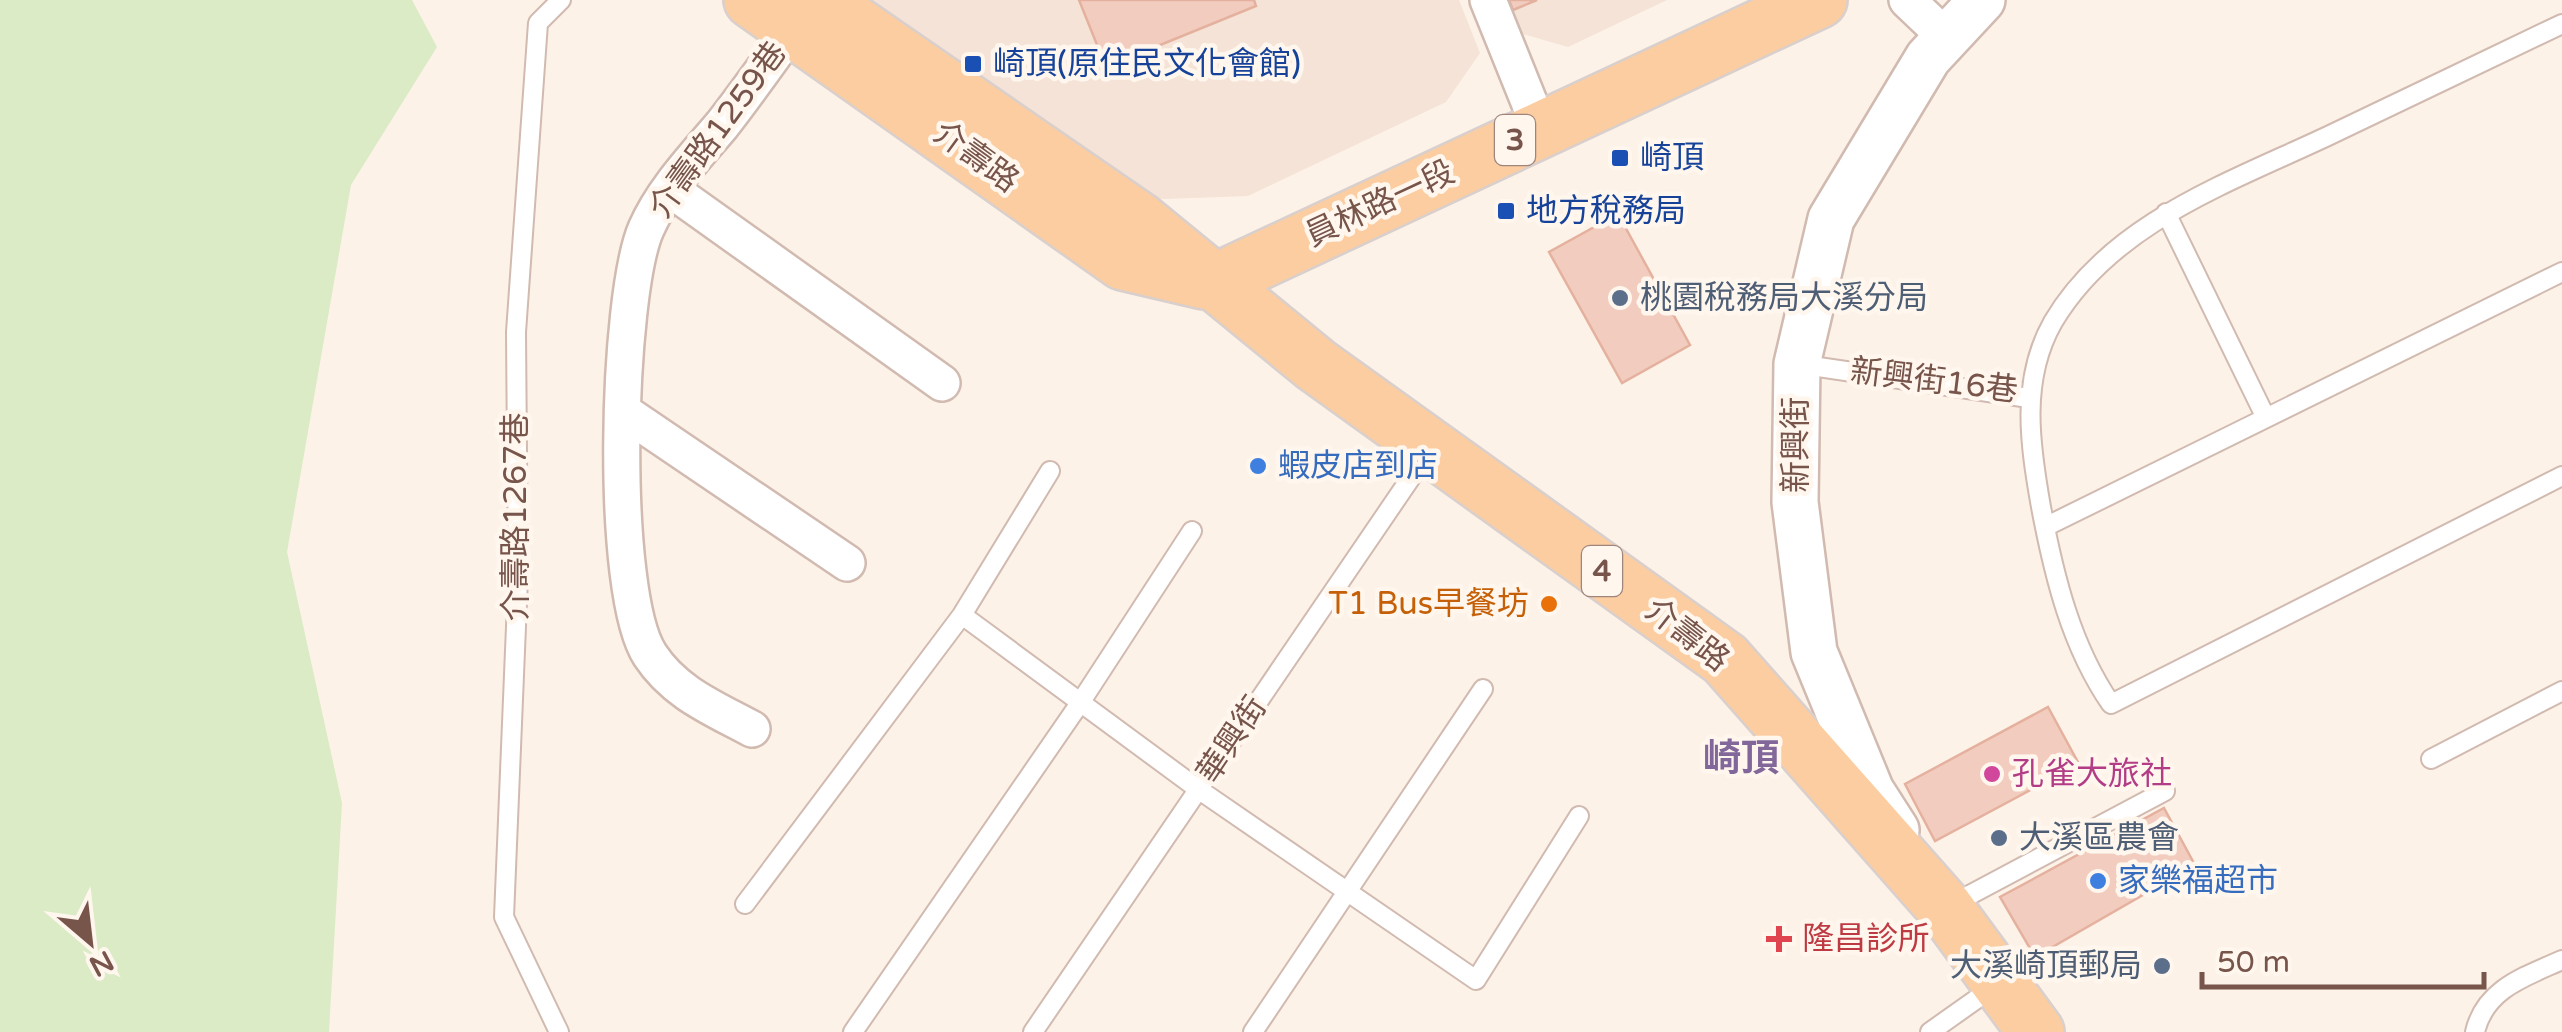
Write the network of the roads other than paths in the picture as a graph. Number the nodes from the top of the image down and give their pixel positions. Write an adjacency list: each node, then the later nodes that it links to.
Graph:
1 (561, 0): 39 (lane, 介壽路1267巷)
2 (1488, 0): 9 (street)
3 (1819, 0): 9 (main road, 員林路一段 / 3)
4 (1908, 0): 8 (street)
5 (1982, 0): 8 (street, 新興街)
6 (789, 9): 10 (street, 介壽路1259巷); 13 (main road, 介壽路)
7 (2562, 24): 11 (lane, 新興街16巷)
8 (1947, 38): 14 (street, 新興街)
9 (1540, 129): 13 (main road, 員林路一段 / 3)
10 (670, 189): 15 (street); 17 (street, 介壽路1259巷)
11 (2166, 213): 16 (lane, 新興街16巷); 18 (lane)
12 (2562, 272): 18 (lane)
13 (1213, 283): 19 (main road, 介壽路 / 4)
14 (1797, 364): 16 (lane, 新興街16巷); 36 (street, 新興街)
15 (942, 383)
16 (2029, 398): 22 (lane)
17 (624, 412): 24 (street); 29 (street, 介壽路1259巷)
18 (2266, 418): 22 (lane)
19 (1431, 448): 31 (lane, 華興街); 36 (main road, 介壽路 / 4)
20 (1050, 471): 25 (lane)
21 (2562, 476): 22 (lane)
22 (2045, 527)
23 (1192, 531): 28 (lane)
24 (847, 563)
25 (962, 615): 28 (lane); 35 (lane)
26 (1483, 689): 34 (lane)
27 (2562, 692): 30 (lane)
28 (1080, 703): 31 (lane); 40 (lane)
29 (752, 729)
30 (2431, 760)
31 (1198, 790): 34 (lane); 41 (lane, 華興街)
32 (2165, 791): 36 (lane)
33 (1579, 816): 34 (lane)
34 (1347, 890): 42 (lane)
35 (744, 904)
36 (1945, 908): 38 (main road, 介壽路 / 4)
37 (2562, 960): 45 (lane)
38 (2000, 983): 43 (lane); 44 (main road, 介壽路 / 4)
39 (560, 1032)
40 (853, 1032)
41 (1033, 1032)
42 (1253, 1032)
43 (1930, 1032)
44 (2036, 1032)
45 (2475, 1032)

